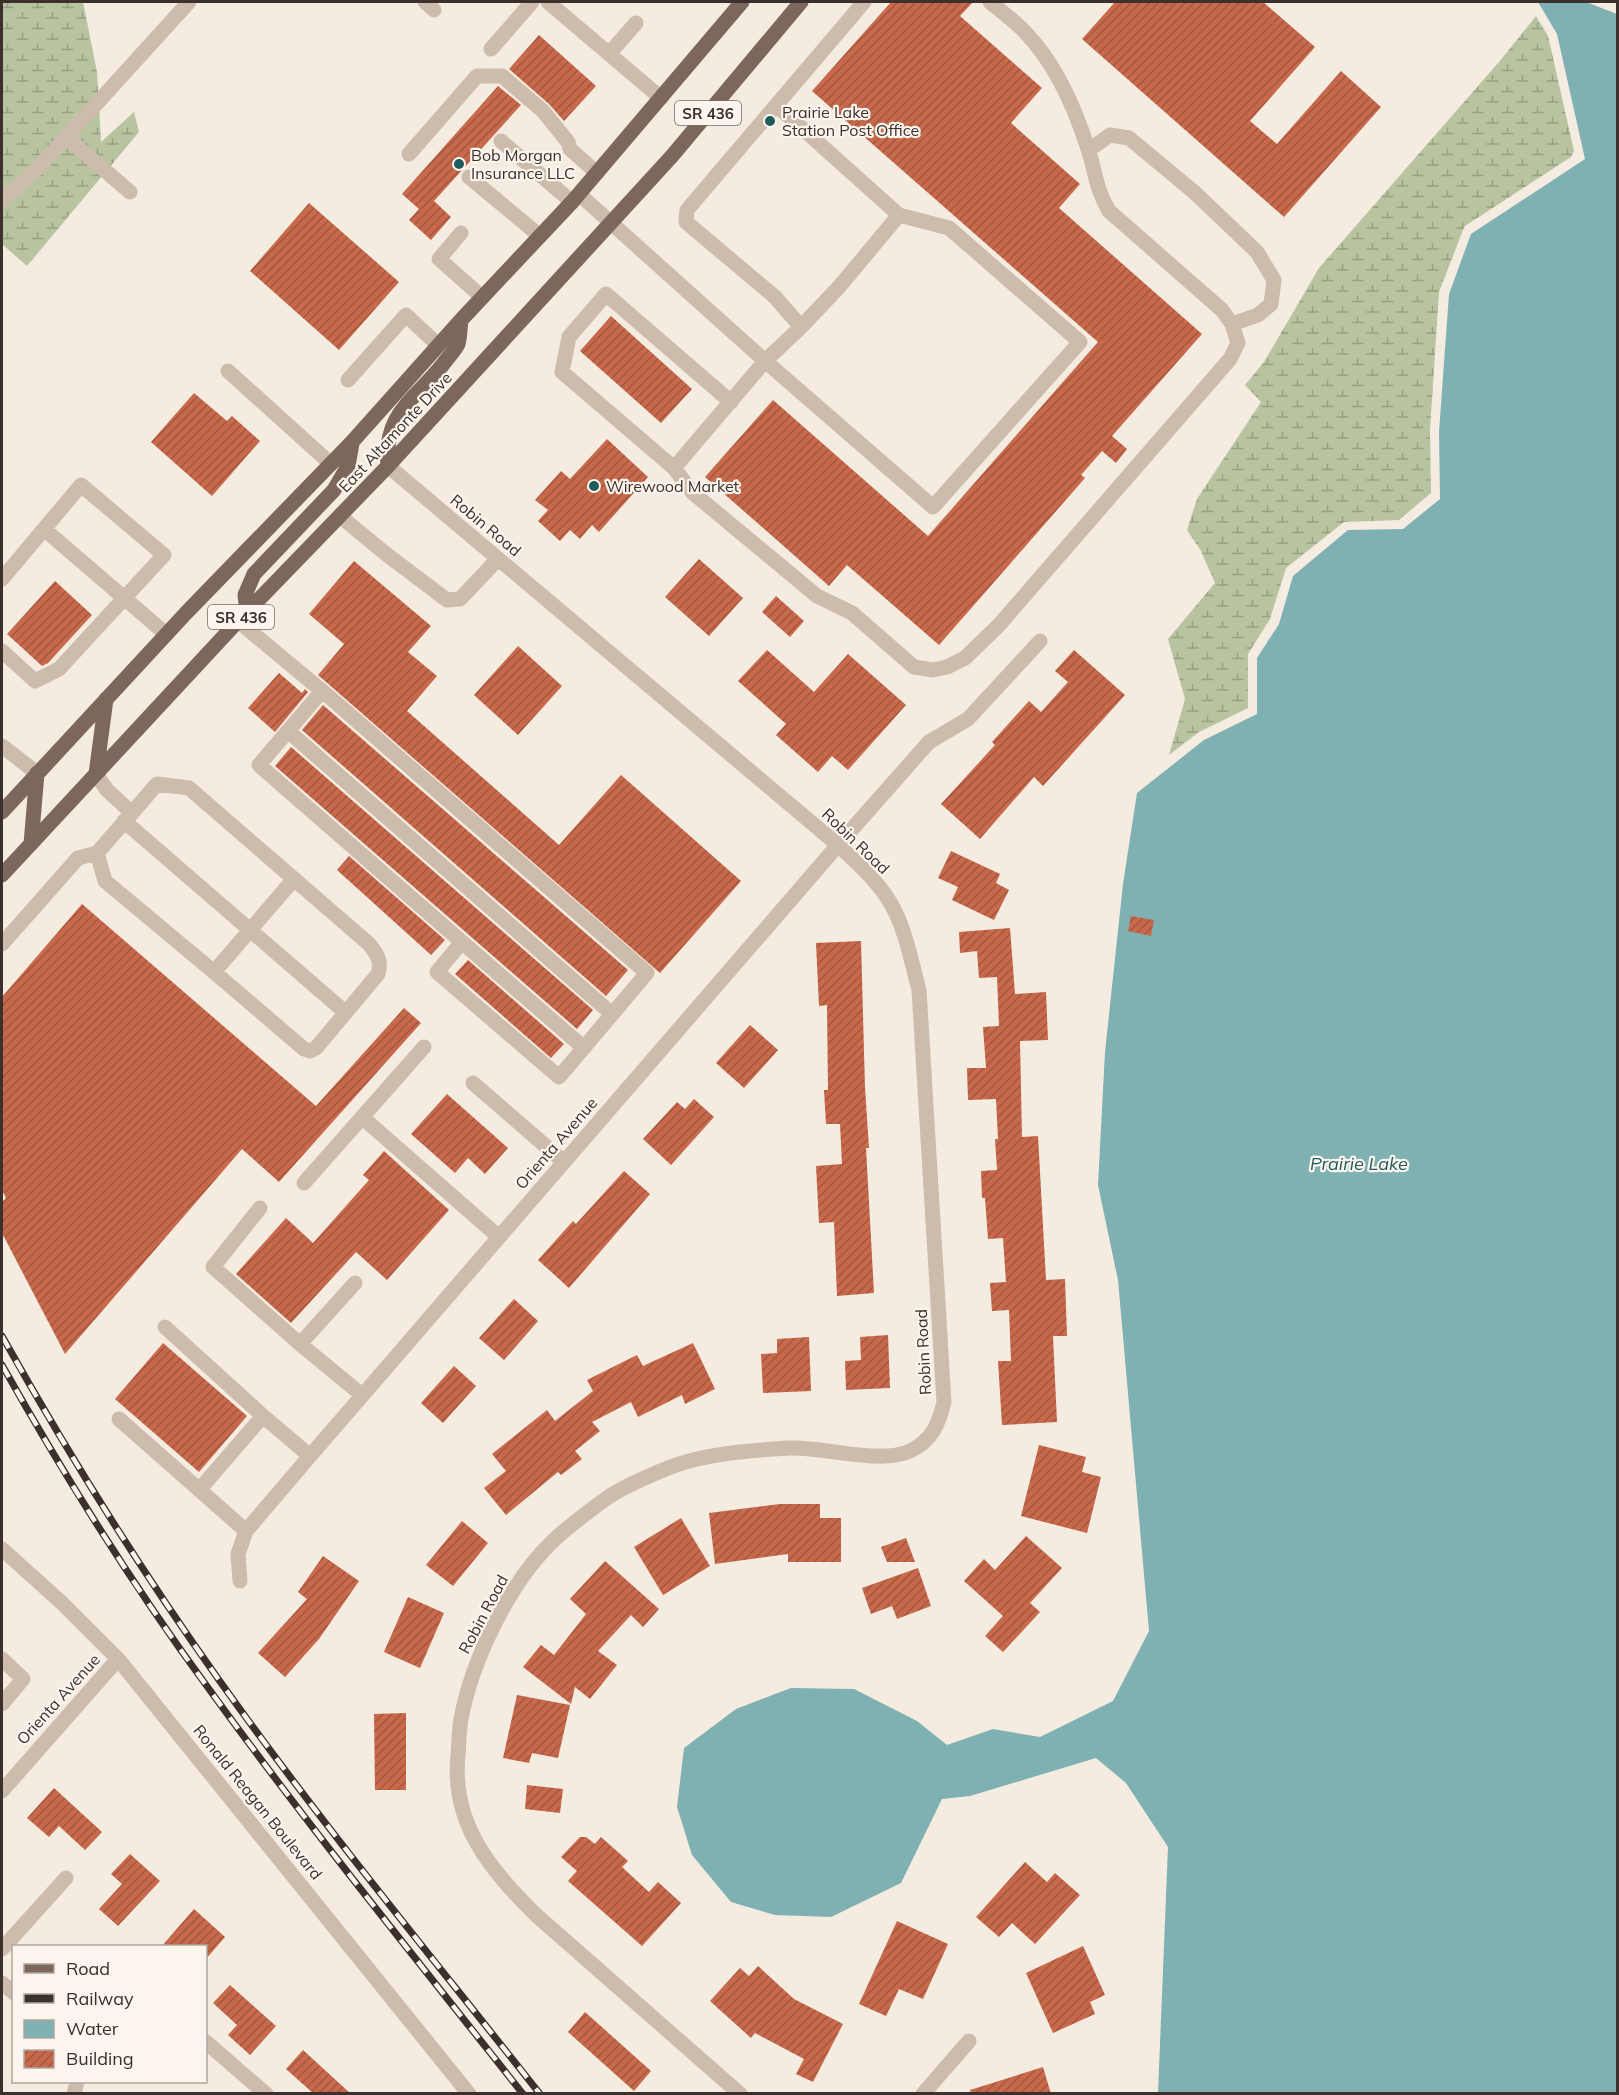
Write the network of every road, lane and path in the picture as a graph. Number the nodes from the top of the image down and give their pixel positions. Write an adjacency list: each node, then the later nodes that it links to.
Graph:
1 (189, 2): 13 (street)
2 (532, 2): 9 (street)
3 (548, 2): 10 (street)
4 (740, 2): 11 (main road, East Altamonte Drive / SR 436)
5 (801, 2): 23 (main road, East Altamonte Drive / SR 436)
6 (864, 2): 12 (street)
7 (990, 2): 15 (street)
8 (636, 23): 10 (street)
9 (491, 49)
10 (609, 54): 11 (street)
11 (661, 98): 17 (main road, East Altamonte Drive / SR 436)
12 (776, 105): 22 (street); 29 (street)
13 (66, 137): 19 (street); 21 (street)
14 (501, 141): 20 (street)
15 (1089, 150): 28 (street); 28 (street)
16 (409, 154): 17 (street)
17 (597, 173): 20 (main road, East Altamonte Drive / SR 436)
18 (469, 177): 25 (street)
19 (130, 192)
20 (576, 198): 23 (street); 25 (main road, East Altamonte Drive / SR 436)
21 (2, 201)
22 (899, 215): 29 (street); 31 (street)
23 (611, 223): 31 (street); 37 (main road, East Altamonte Drive / SR 436)
24 (462, 233): 26 (street)
25 (540, 237): 26 (main road, East Altamonte Drive / SR 436)
26 (483, 297): 27 (main road, East Altamonte Drive / SR 436)
27 (461, 320): 30 (main road, East Altamonte Drive / SR 436); 37 (main road)
28 (1232, 324): 38 (street)
29 (801, 327): 31 (street)
30 (438, 345): 33 (street); 35 (main road, East Altamonte Drive / SR 436)
31 (765, 361): 34 (street)
32 (228, 371): 36 (street)
33 (348, 380)
34 (731, 402): 38 (street); 38 (street)
35 (352, 442): 36 (main road, East Altamonte Drive / SR 436); 44 (main road)
36 (331, 464): 45 (main road, East Altamonte Drive / SR 436)
37 (388, 466): 39 (main road, East Altamonte Drive / SR 436); 41 (street, Robin Road)
38 (674, 468)
39 (340, 516): 41 (street); 44 (main road, East Altamonte Drive / SR 436)
40 (44, 529): 42 (street); 43 (street); 43 (street)
41 (498, 559): 57 (street, Robin Road)
42 (2, 579)
43 (124, 598): 45 (street); 47 (street)
44 (242, 616): 48 (street); 53 (main road, East Altamonte Drive / SR 436)
45 (166, 634): 49 (main road, East Altamonte Drive / SR 436)
46 (1040, 641): 57 (street, Orienta Avenue)
47 (2, 651)
48 (322, 691): 50 (street); 66 (street)
49 (106, 699): 52 (main road, East Altamonte Drive / SR 436); 53 (main road)
50 (288, 731): 62 (street); 66 (street)
51 (2, 746): 52 (street)
52 (37, 773): 54 (main road, East Altamonte Drive / SR 436); 56 (main road)
53 (96, 774): 55 (street); 56 (main road, East Altamonte Drive / SR 436)
54 (2, 812)
55 (128, 817): 58 (street); 60 (street); 61 (street)
56 (31, 844): 59 (main road, East Altamonte Drive / SR 436)
57 (838, 844): 71 (street, Orienta Avenue); 96 (street, Robin Road)
58 (97, 853): 63 (street); 64 (street)
59 (2, 874)
60 (294, 879): 61 (street); 65 (street)
61 (250, 929): 64 (street); 65 (street)
62 (462, 942): 68 (street); 68 (street)
63 (2, 944)
64 (214, 972): 65 (street)
65 (345, 1012)
66 (612, 1014): 68 (street)
67 (424, 1047): 70 (street)
68 (584, 1048)
69 (473, 1083): 71 (street)
70 (363, 1118): 72 (street); 74 (street)
71 (564, 1162): 74 (street, Orienta Avenue)
72 (304, 1183)
73 (260, 1208): 77 (street)
74 (499, 1237): 78 (street, Orienta Avenue)
75 (355, 1283): 77 (street)
76 (165, 1327): 79 (street)
77 (300, 1344): 78 (street)
78 (362, 1395): 81 (street, Orienta Avenue)
79 (263, 1416): 81 (street); 82 (street)
80 (119, 1419): 82 (street)
81 (310, 1456): 83 (street, Orienta Avenue)
82 (199, 1490): 83 (street)
83 (246, 1531): 85 (street, Orienta Avenue)
84 (3, 1554): 87 (street, Ronald Reagan Boulevard)
85 (240, 1581)
86 (2, 1659): 88 (street)
87 (118, 1659): 89 (street, Orienta Avenue); 95 (street, Ronald Reagan Boulevard)
88 (2, 1704)
89 (2, 1791)
90 (66, 1878): 91 (street)
91 (2, 1949)
92 (969, 2041): 97 (street)
93 (207, 2043): 94 (street)
94 (266, 2094)
95 (470, 2094)
96 (740, 2094)
97 (923, 2094)

